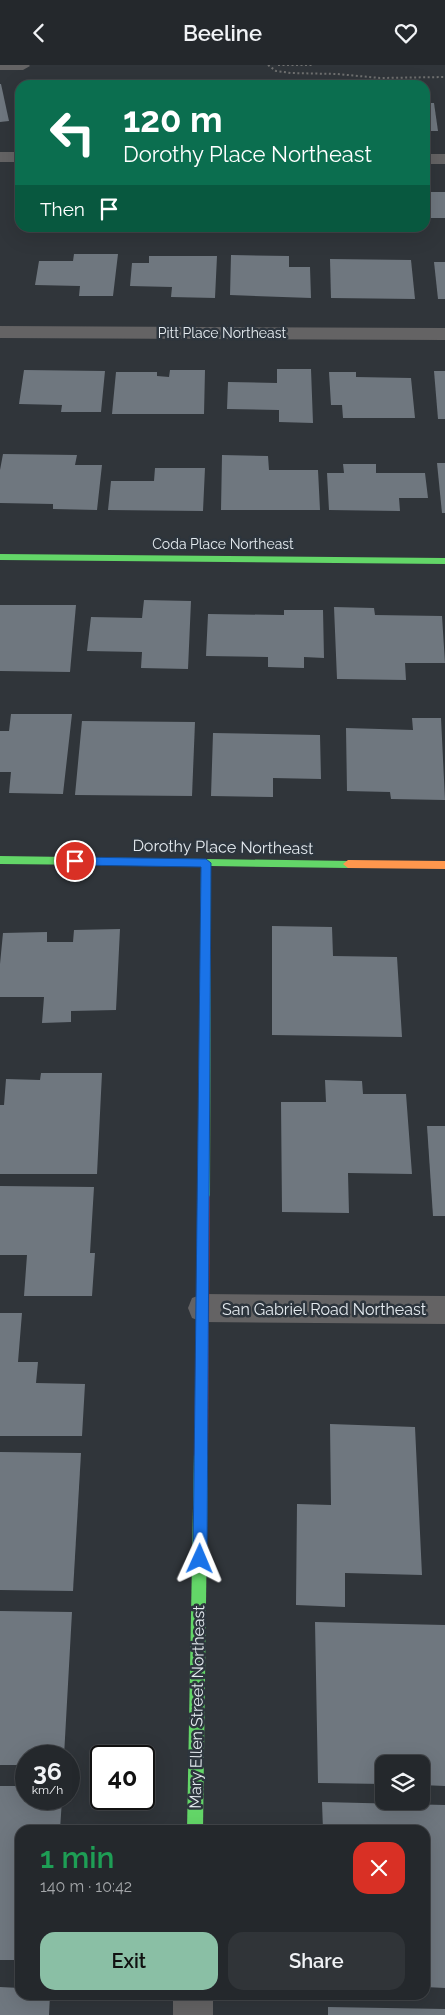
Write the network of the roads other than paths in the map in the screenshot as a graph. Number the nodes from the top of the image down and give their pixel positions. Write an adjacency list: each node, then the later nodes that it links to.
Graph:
1 (0, 66): 2 (lane)
2 (23, 66)
3 (0, 157): 4 (street)
4 (15, 157)
5 (430, 159): 6 (street)
6 (445, 159)
7 (0, 332): 8 (street, Pitt Place Northeast)
8 (445, 334)
9 (0, 557): 10 (street, Coda Place Northeast)
10 (445, 561)
11 (0, 860): 12 (street, Dorothy Place Northeast)
12 (206, 863): 13 (street, Dorothy Place Northeast); 14 (street, Mary Ellen Street Northeast)
13 (445, 865)
14 (203, 1308): 15 (street, San Gabriel Road Northeast); 16 (street, Mary Ellen Street Northeast)
15 (445, 1310)
16 (196, 1825)
17 (193, 2000): 18 (street)
18 (193, 2015)

